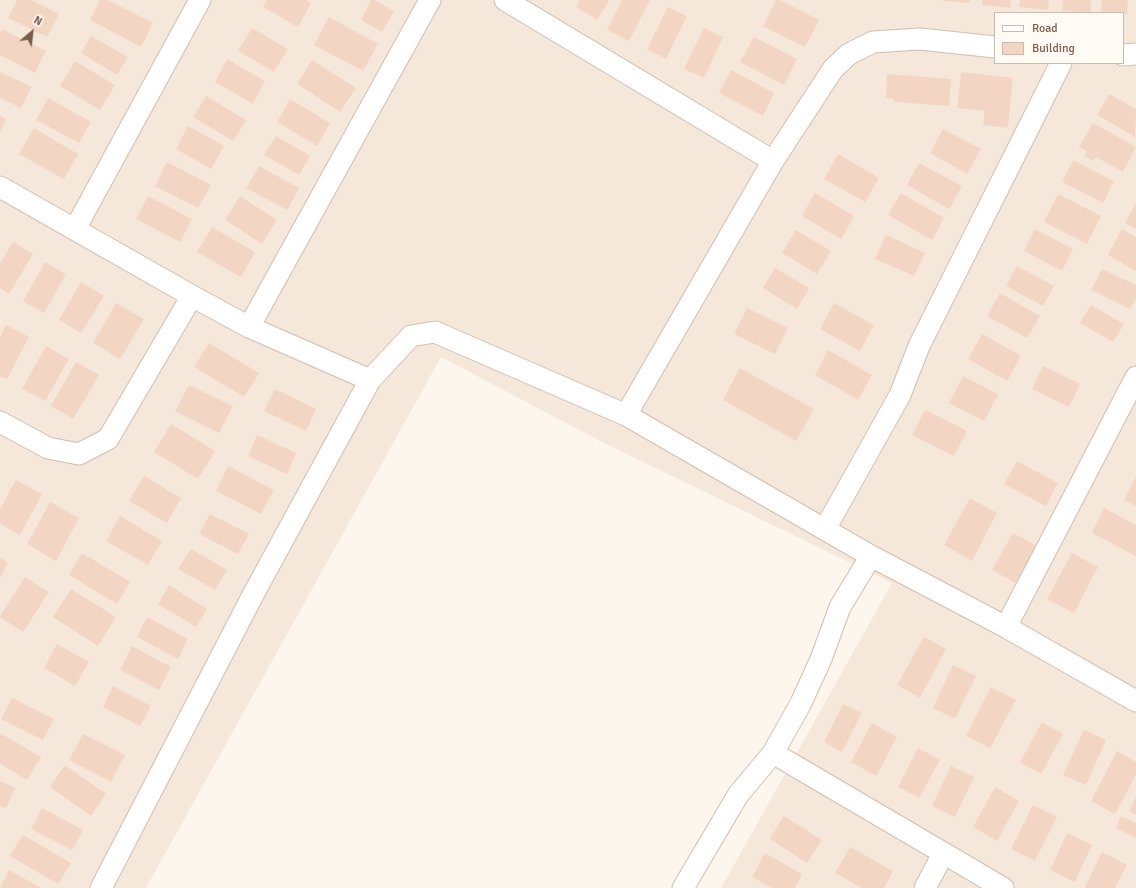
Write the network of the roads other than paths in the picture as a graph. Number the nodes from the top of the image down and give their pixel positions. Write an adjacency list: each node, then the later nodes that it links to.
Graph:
1 (200, 0): 10 (street)
2 (430, 0): 12 (street)
3 (505, 0): 8 (street)
4 (994, 47): 8 (street)
5 (1136, 54): 6 (street)
6 (1124, 55)
7 (1060, 64): 17 (street)
8 (774, 161): 15 (street)
9 (0, 187): 10 (street)
10 (75, 229): 11 (street)
11 (192, 296): 12 (street); 16 (street)
12 (249, 327): 14 (street)
13 (1136, 377): 19 (street)
14 (370, 380): 15 (street); 23 (street)
15 (626, 415): 17 (street)
16 (0, 422)
17 (825, 529): 18 (street)
18 (871, 556): 19 (street); 21 (street)
19 (1006, 626): 20 (street)
20 (1136, 701)
21 (773, 753): 22 (street); 24 (street)
22 (943, 854): 25 (street); 26 (street)
23 (101, 888)
24 (683, 888)
25 (925, 888)
26 (1003, 888)

